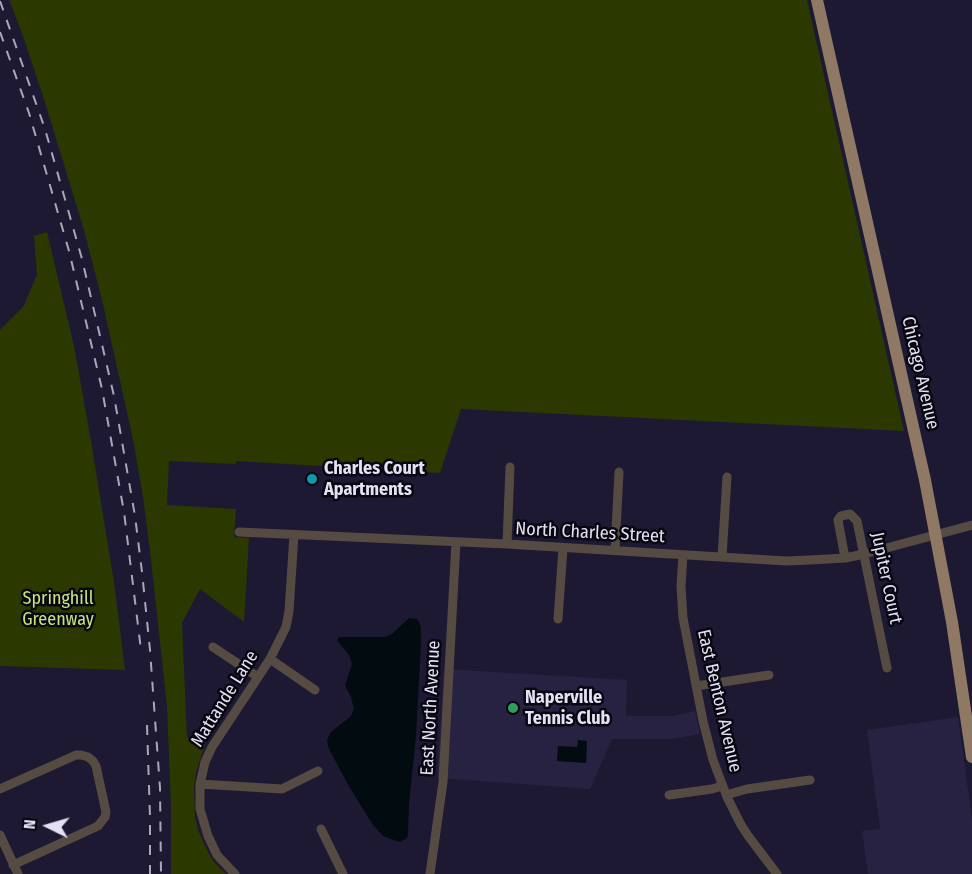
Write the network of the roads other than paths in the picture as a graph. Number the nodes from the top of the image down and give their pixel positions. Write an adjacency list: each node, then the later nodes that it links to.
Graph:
1 (816, 0): 7 (main road, Chicago Avenue)
2 (510, 467): 10 (street)
3 (619, 472): 12 (street)
4 (727, 477): 15 (street)
5 (972, 525): 7 (street, North Charles Street)
6 (239, 532): 8 (street, North Charles Street)
7 (936, 534): 13 (street, North Charles Street); 25 (main road, Chicago Avenue)
8 (294, 535): 9 (street, North Charles Street); 19 (street, Mattande Lane)
9 (456, 542): 10 (street, North Charles Street); 39 (street, East North Avenue)
10 (507, 544): 11 (street, North Charles Street)
11 (563, 548): 12 (street, North Charles Street); 17 (street)
12 (615, 550): 14 (street, North Charles Street)
13 (864, 554): 16 (street, North Charles Street); 16 (street, Jupiter Court); 20 (street, Jupiter Court)
14 (683, 555): 15 (street, North Charles Street); 23 (street, East Benton Avenue)
15 (722, 557): 16 (street, North Charles Street)
16 (845, 558)
17 (558, 619)
18 (213, 647): 22 (street)
19 (270, 659): 22 (street, Mattande Lane); 24 (street)
20 (887, 668)
21 (769, 675): 23 (street)
22 (258, 677): 29 (street, Mattande Lane)
23 (696, 686): 31 (street, East Benton Avenue)
24 (315, 690)
25 (972, 751): 26 (main road, Chicago Avenue)
26 (972, 757)
27 (318, 771): 29 (street)
28 (810, 780): 31 (street)
29 (200, 784): 37 (street, Mattande Lane)
30 (0, 789): 35 (street)
31 (724, 790): 32 (street); 40 (street, East Benton Avenue)
32 (669, 795)
33 (321, 829): 38 (street)
34 (0, 835): 35 (street)
35 (14, 865): 36 (street)
36 (18, 874)
37 (235, 874)
38 (343, 874)
39 (430, 874)
40 (776, 874)

